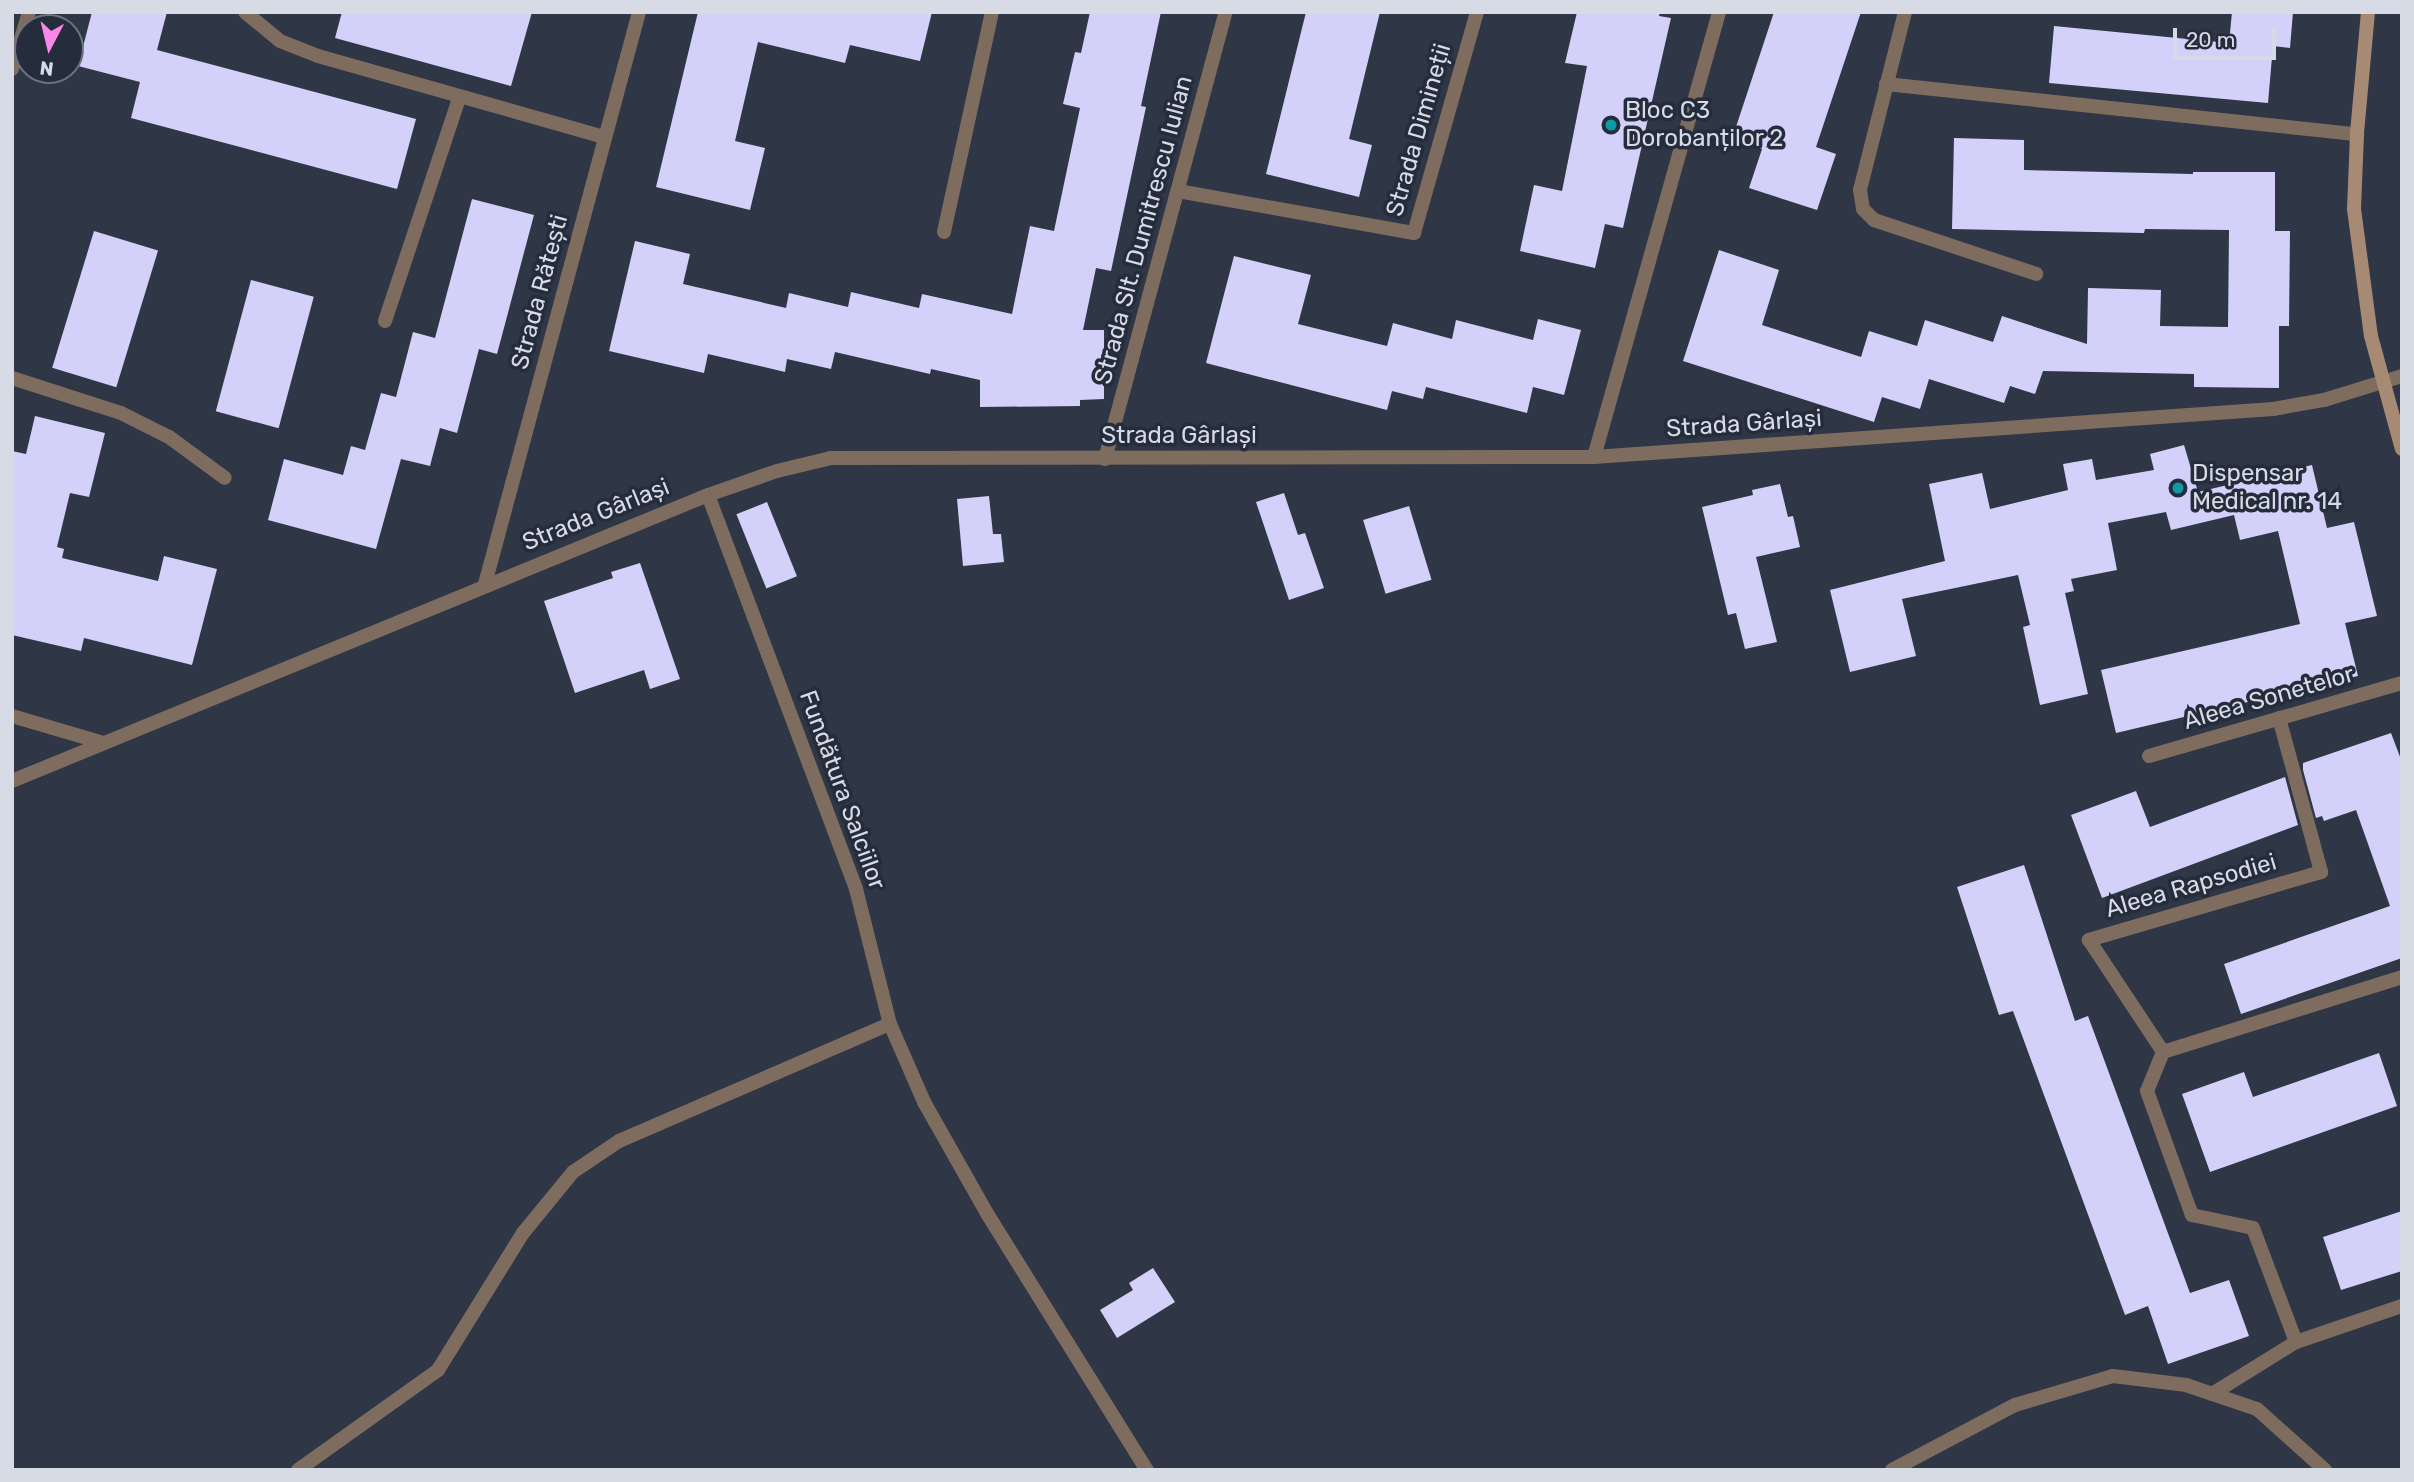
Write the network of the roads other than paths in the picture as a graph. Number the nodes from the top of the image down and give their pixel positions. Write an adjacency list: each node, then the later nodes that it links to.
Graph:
1 (29, 12): 10 (street)
2 (245, 12): 12 (street)
3 (639, 12): 14 (street, Strada Rătești)
4 (992, 12): 16 (street)
5 (1226, 12): 15 (street, Strada Slt. Dumitrescu Iulian)
6 (1476, 12): 15 (street, Strada Dimineții)
7 (1719, 12): 23 (street)
8 (1905, 12): 11 (street)
9 (2368, 12): 13 (main road)
10 (12, 69)
11 (1886, 83): 13 (street); 17 (street)
12 (460, 96): 14 (street); 18 (street)
13 (2357, 134): 21 (main road)
14 (605, 137): 27 (street, Strada Rătești)
15 (1178, 191): 24 (street, Strada Slt. Dumitrescu Iulian)
16 (944, 232)
17 (2036, 274)
18 (385, 321)
19 (2402, 376): 21 (street, Strada Gârlași)
20 (12, 379): 25 (street)
21 (2383, 384): 22 (main road); 23 (street, Strada Gârlași)
22 (2402, 449)
23 (1594, 457): 24 (street, Strada Gârlași)
24 (1105, 459): 26 (street, Strada Gârlași)
25 (225, 478)
26 (708, 495): 27 (street, Strada Gârlași); 35 (street, Fundătura Salciilor)
27 (485, 584): 31 (street, Strada Gârlași)
28 (2402, 684): 30 (street, Aleea Sonetelor)
29 (12, 716): 31 (street)
30 (2279, 718): 32 (street, Aleea Sonetelor); 36 (street, Aleea Rapsodiei)
31 (104, 743): 33 (street, Strada Gârlași)
32 (2150, 756)
33 (12, 781)
34 (2402, 977): 36 (street)
35 (890, 1024): 40 (street); 41 (street, Fundătura Salciilor)
36 (2163, 1052): 38 (street)
37 (2402, 1306): 38 (street)
38 (2296, 1342): 39 (street)
39 (2212, 1394): 42 (street); 43 (street)
40 (298, 1470)
41 (1147, 1470)
42 (1892, 1470)
43 (2325, 1470)

